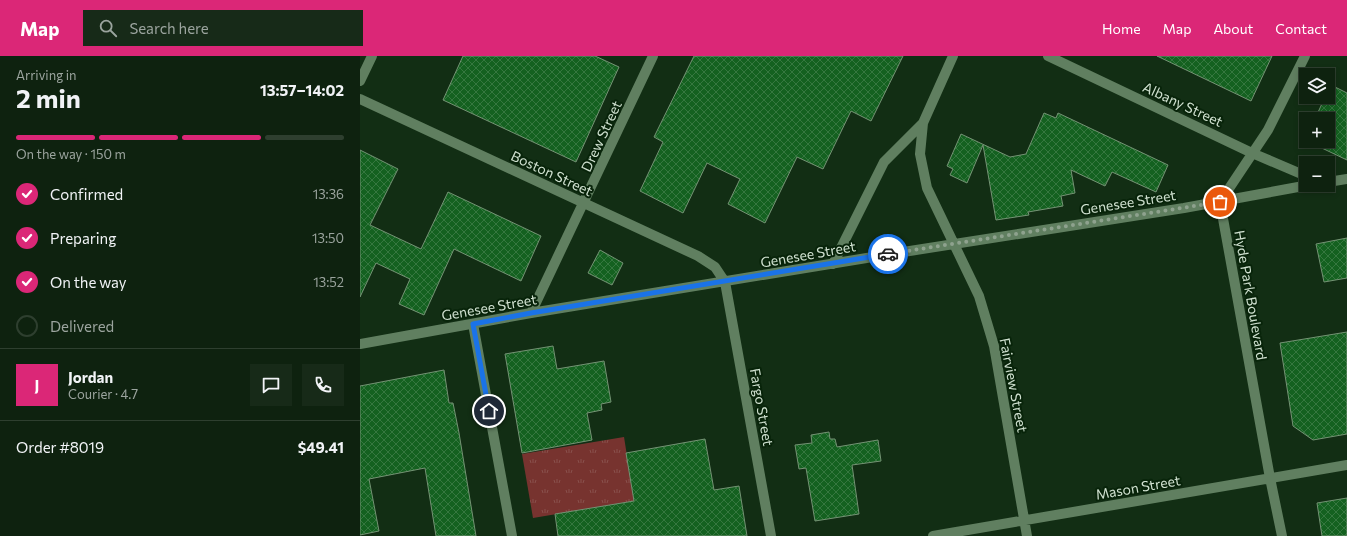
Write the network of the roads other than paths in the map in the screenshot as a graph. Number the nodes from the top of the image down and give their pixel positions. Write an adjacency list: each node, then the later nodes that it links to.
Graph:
1 (372, 56): 6 (street)
2 (653, 56): 15 (street, Drew Street)
3 (953, 56): 8 (street)
4 (1048, 56): 9 (street, Albany Street)
5 (1305, 56): 9 (street)
6 (360, 81)
7 (360, 100): 15 (street, Boston Street)
8 (923, 123): 16 (street, Fairview Street); 17 (street)
9 (1252, 153): 10 (street, Albany Street); 14 (street)
10 (1299, 173)
11 (1347, 179): 12 (street)
12 (1335, 181)
13 (1299, 187): 14 (street, Genesee Street)
14 (1220, 202): 16 (street, Genesee Street); 23 (street, Hyde Park Boulevard)
15 (584, 203): 18 (street, Boston Street); 19 (street, Drew Street)
16 (954, 244): 17 (street, Genesee Street); 24 (street, Fairview Street)
17 (833, 264): 18 (street, Genesee Street)
18 (725, 282): 19 (street, Genesee Street); 26 (street, Fargo Street)
19 (531, 313): 20 (street, Genesee Street)
20 (473, 324): 21 (street, Genesee Street); 25 (street)
21 (360, 344)
22 (1347, 465): 23 (street, Mason Street)
23 (1270, 478): 24 (street, Mason Street); 29 (street, Hyde Park Boulevard)
24 (1024, 521): 27 (street, Mason Street); 28 (street, Fairview Street)
25 (512, 536)
26 (771, 536)
27 (933, 536)
28 (1027, 536)
29 (1282, 536)

